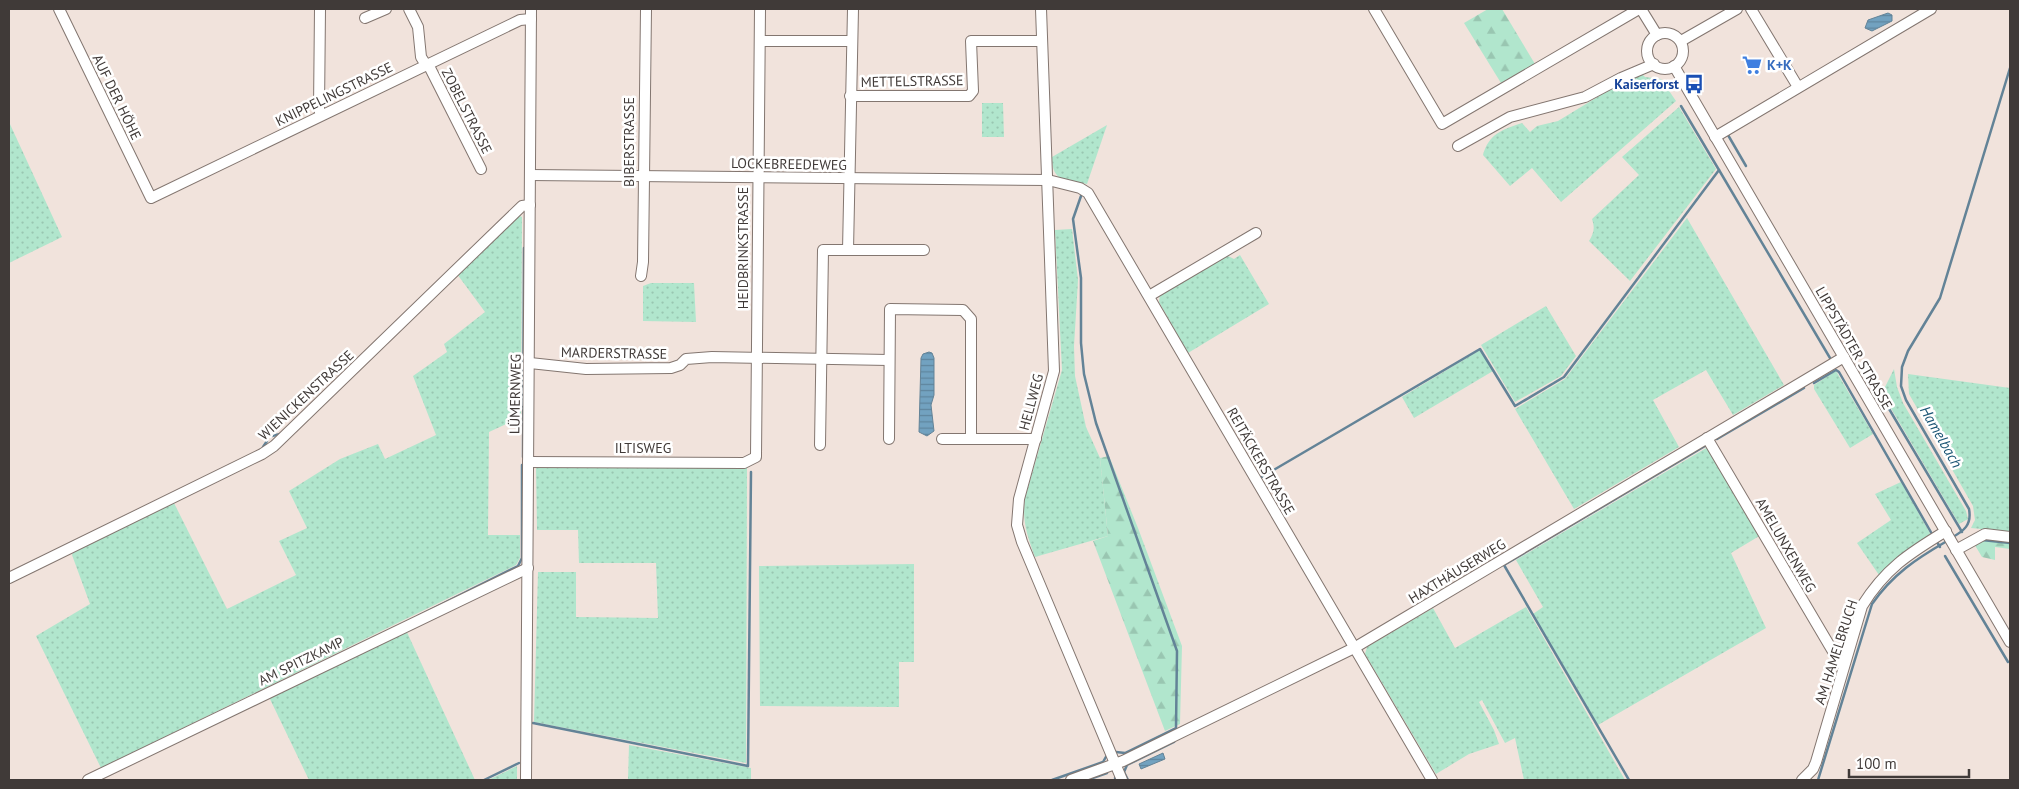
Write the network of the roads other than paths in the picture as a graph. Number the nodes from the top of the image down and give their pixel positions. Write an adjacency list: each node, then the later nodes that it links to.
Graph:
1 (59, 9): 37 (street, AUF DER HÖHE)
2 (320, 9): 28 (street)
3 (386, 9): 15 (street)
4 (409, 9): 23 (street, ZOBELSTRASSE)
5 (646, 9): 33 (street, BIBERSTRASSE)
6 (760, 9): 17 (street, HEIDBRINKSTRASSE)
7 (853, 9): 18 (street)
8 (1041, 9): 19 (street, HELLWEG)
9 (1374, 9): 10 (street)
10 (1640, 9): 16 (street)
11 (1736, 9): 20 (street)
12 (1751, 9): 26 (street)
13 (1931, 9): 26 (street)
14 (531, 14): 23 (street, KNIPPELINGSTRASSE); 32 (street, LÜMERNWEG)
15 (365, 17)
16 (1657, 36): 20 (street); 21 (street)
17 (760, 41): 18 (street); 34 (street, HEIDBRINKSTRASSE)
18 (852, 41): 27 (street)
19 (1042, 41): 27 (street, METTELSTRASSE); 36 (street, HELLWEG)
20 (1680, 41): 24 (street)
21 (1648, 55): 22 (street); 25 (street)
22 (1654, 64): 24 (street); 25 (street)
23 (426, 65): 28 (street, KNIPPELINGSTRASSE); 31 (street, ZOBELSTRASSE)
24 (1674, 66): 29 (street, LIPPSTÄDTER STRASSE)
25 (1621, 78): 30 (street)
26 (1798, 87): 29 (street)
27 (850, 96): 35 (street)
28 (321, 115): 37 (street, KNIPPELINGSTRASSE)
29 (1715, 137): 44 (street, LIPPSTÄDTER STRASSE)
30 (1458, 146)
31 (481, 169)
32 (530, 174): 33 (street, LOCKEBREEDEWEG); 38 (street, LÜMERNWEG)
33 (643, 175): 34 (street, LOCKEBREEDEWEG); 42 (street, BIBERSTRASSE)
34 (758, 177): 35 (street, LOCKEBREEDEWEG); 45 (street, HEIDBRINKSTRASSE)
35 (849, 179): 36 (street, LOCKEBREEDEWEG); 40 (street)
36 (1048, 180): 43 (street, REITÄCKERSTRASSE); 52 (street, HELLWEG)
37 (151, 198)
38 (530, 206): 48 (street, LÜMERNWEG); 61 (street, WIENICKENSTRASSE)
39 (1256, 233): 43 (street)
40 (848, 250): 41 (street); 46 (street)
41 (924, 250)
42 (641, 276)
43 (1149, 296): 63 (street, REITÄCKERSTRASSE)
44 (1844, 357): 49 (street, HAXTHÄUSERWEG); 57 (street, LIPPSTÄDTER STRASSE)
45 (756, 359): 46 (street, MARDERSTRASSE); 48 (street, MARDERSTRASSE); 55 (street, HEIDBRINKSTRASSE)
46 (822, 359): 47 (street, MARDERSTRASSE); 54 (street)
47 (889, 360): 51 (street); 53 (street)
48 (530, 363): 56 (street, LÜMERNWEG)
49 (1707, 438): 63 (street, HAXTHÄUSERWEG); 64 (street, AMELUNXENWEG)
50 (942, 439): 51 (street)
51 (971, 439): 52 (street)
52 (1036, 439): 65 (street, HELLWEG)
53 (889, 440)
54 (820, 445)
55 (756, 457): 56 (street, ILTISWEG)
56 (528, 462): 60 (street, LÜMERNWEG)
57 (1946, 532): 59 (street, LIPPSTÄDTER STRASSE); 64 (street, AM HAMELBRUCH)
58 (2010, 537): 59 (street)
59 (1955, 547): 62 (street, LIPPSTÄDTER STRASSE)
60 (528, 568): 66 (street, AM SPITZKAMP); 67 (street, LÜMERNWEG)
61 (9, 578)
62 (2010, 642)
63 (1354, 648): 65 (street, HAXTHÄUSERWEG); 70 (street, REITÄCKERSTRASSE)
64 (1844, 663): 71 (street, AM HAMELBRUCH)
65 (1116, 764): 68 (street, HAXTHÄUSERWEG); 69 (street, HELLWEG)
66 (88, 780)
67 (526, 780)
68 (1071, 780)
69 (1122, 780)
70 (1432, 780)
71 (1802, 780)

